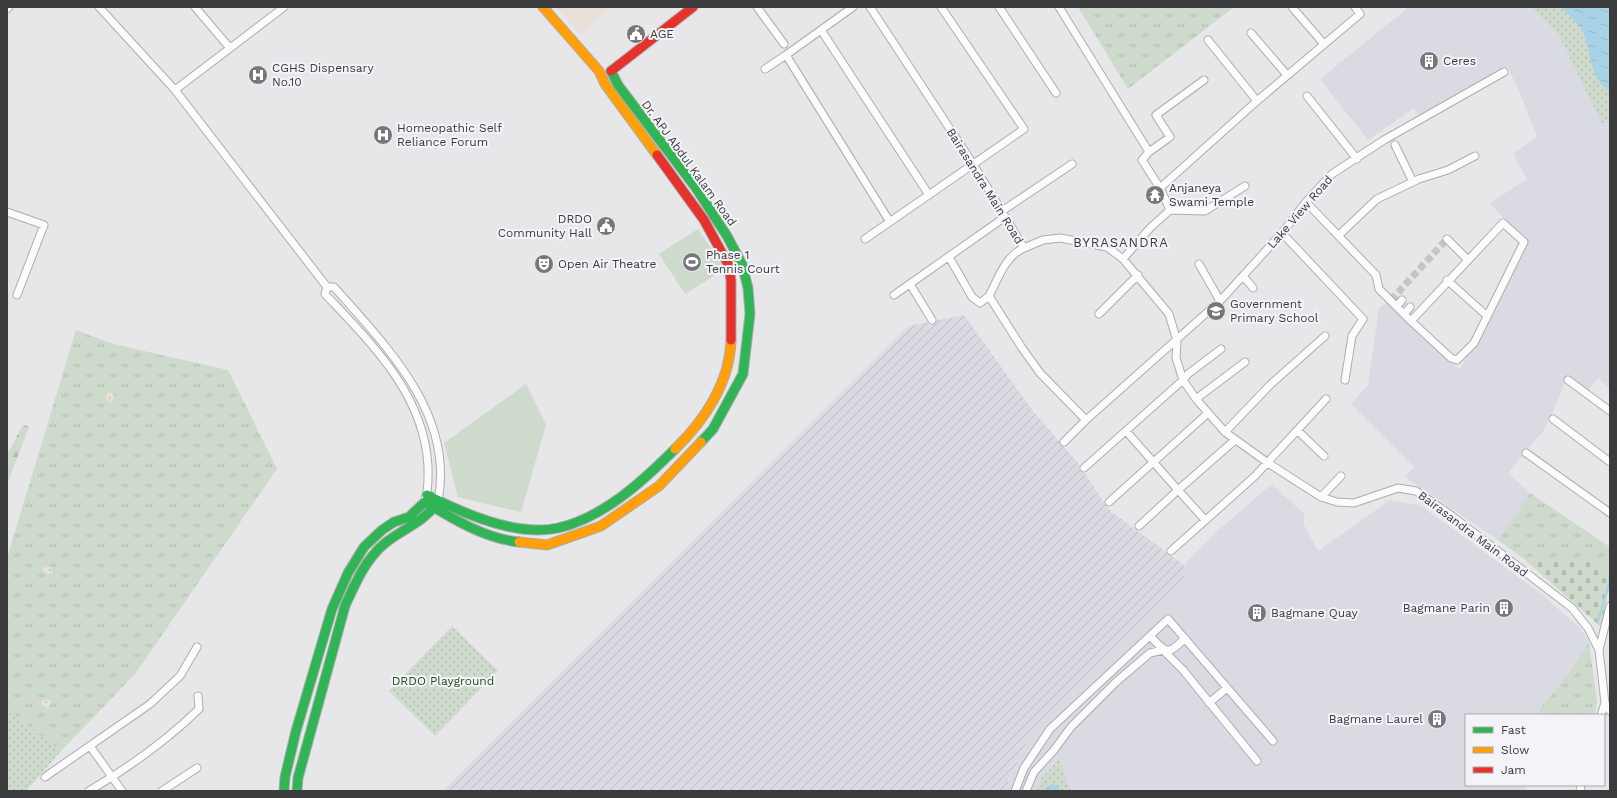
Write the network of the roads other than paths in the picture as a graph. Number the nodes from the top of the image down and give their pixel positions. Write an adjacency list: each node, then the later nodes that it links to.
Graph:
1 (99, 7): 27 (street)
2 (195, 7): 19 (street)
3 (284, 7): 19 (street)
4 (543, 7): 22 (street)
5 (693, 7): 23 (street)
6 (757, 7): 17 (street)
7 (853, 7): 14 (street)
8 (870, 7): 35 (street, Bairasandra Main Road)
9 (941, 7): 35 (street)
10 (999, 7): 28 (street)
11 (1059, 7): 32 (street)
12 (1292, 7): 18 (street)
13 (1355, 7): 18 (street)
14 (821, 30): 20 (street); 42 (street)
15 (1251, 33): 25 (street)
16 (1208, 40): 30 (street)
17 (784, 44)
18 (1324, 44): 25 (street)
19 (229, 47): 27 (street)
20 (786, 55): 21 (street); 47 (street)
21 (765, 69)
22 (599, 71): 23 (street); 41 (street)
23 (611, 71): 39 (street, Dr. APJ Abdul Kalam Road)
24 (1504, 72): 34 (street, Lake View Road)
25 (1287, 75): 30 (street)
26 (1204, 80): 32 (street)
27 (175, 90): 61 (street)
28 (1056, 93)
29 (1307, 96): 34 (street)
30 (1257, 101): 40 (street)
31 (1396, 145): 37 (street)
32 (1149, 152): 40 (street)
33 (1475, 156): 37 (street)
34 (1357, 159): 43 (street, Lake View Road)
35 (973, 164): 42 (street); 46 (street, Bairasandra Main Road)
36 (1072, 164): 46 (street)
37 (1413, 182): 49 (street)
38 (1245, 186): 44 (street)
39 (696, 188): 41 (street); 103 (street, Dr. APJ Abdul Kalam Road)
40 (1160, 188): 44 (street)
41 (686, 195): 103 (street)
42 (928, 195): 47 (street)
43 (1306, 202): 48 (street, Lake View Road); 49 (street)
44 (1170, 210): 55 (street)
45 (7, 212): 63 (street)
46 (1004, 214): 52 (street, Bairasandra Main Road); 53 (street)
47 (890, 222): 50 (street)
48 (1282, 233): 58 (street, Lake View Road); 79 (street)
49 (1339, 235): 70 (street)
50 (865, 239)
51 (1447, 239): 54 (street)
52 (1024, 248): 55 (street, Bairasandra Main Road); 65 (street)
53 (949, 257): 60 (street); 65 (street)
54 (1467, 259): 59 (street); 71 (street)
55 (1124, 260): 57 (street, Bairasandra Main Road)
56 (1199, 264): 66 (street)
57 (1138, 275): 69 (street); 75 (street, Bairasandra Main Road)
58 (1244, 277): 62 (street); 66 (street, Lake View Road)
59 (1447, 280): 70 (street); 71 (street)
60 (910, 284): 64 (street); 72 (street)
61 (327, 287): 68 (street); 73 (street)
62 (1253, 288)
63 (17, 295)
64 (894, 295)
65 (990, 296): 86 (street)
66 (1220, 301): 75 (street, Lake View Road)
67 (1406, 304): 70 (street)
68 (358, 314): 73 (street); 103 (street)
69 (1099, 314)
70 (1404, 314): 71 (street)
71 (1486, 315)
72 (932, 320)
73 (351, 322): 101 (street)
74 (1325, 336): 89 (street)
75 (1177, 341): 78 (street, Bairasandra Main Road); 86 (street, Lake View Road)
76 (1221, 349): 78 (street)
77 (1245, 362): 81 (street)
78 (1183, 380): 81 (street, Bairasandra Main Road); 87 (street)
79 (1345, 380)
80 (1568, 380): 83 (street)
81 (1196, 399): 84 (street, Bairasandra Main Road)
82 (1326, 399): 88 (street)
83 (1610, 411)
84 (1207, 414): 89 (street, Bairasandra Main Road); 94 (street)
85 (1553, 419): 95 (street)
86 (1086, 420): 91 (street, Lake View Road)
87 (1126, 431): 94 (street); 97 (street)
88 (1298, 431): 93 (street); 96 (street)
89 (1225, 432): 90 (street, Bairasandra Main Road)
90 (1235, 440): 96 (street, Bairasandra Main Road); 99 (street)
91 (1064, 442)
92 (1526, 453): 104 (street)
93 (1324, 456)
94 (1154, 462): 99 (street); 102 (street)
95 (1610, 462)
96 (1268, 463): 100 (street, Bairasandra Main Road); 105 (street)
97 (1084, 468)
98 (1341, 476): 100 (street)
99 (1178, 490): 105 (street); 106 (street)
100 (1321, 497): 113 (street, Bairasandra Main Road)
101 (426, 498): 103 (street, Dr. APJ Abdul Kalam Road); 129 (street)
102 (1109, 502)
103 (436, 505): 130 (street)
104 (1610, 513)
105 (1205, 520): 107 (street)
106 (1139, 526)
107 (1170, 551)
108 (1610, 606): 113 (street)
109 (1150, 636): 110 (street); 112 (street); 131 (street)
110 (1185, 638): 112 (street); 114 (street)
111 (197, 648): 121 (street)
112 (1163, 650): 116 (street); 132 (street)
113 (1599, 650): 117 (street, Bairasandra Main Road)
114 (1227, 688): 116 (street); 120 (street)
115 (198, 696): 125 (street)
116 (1209, 703): 122 (street)
117 (1605, 703): 118 (street, Bairasandra Main Road); 119 (street)
118 (1610, 711)
119 (1601, 714)
120 (1273, 741)
121 (90, 746): 124 (street); 125 (street)
122 (1257, 761)
123 (197, 768): 128 (street)
124 (45, 777)
125 (112, 777): 126 (street); 127 (street)
126 (89, 791)
127 (122, 791)
128 (162, 791)
129 (284, 791)
130 (297, 791)
131 (1015, 791)
132 (1026, 791)

